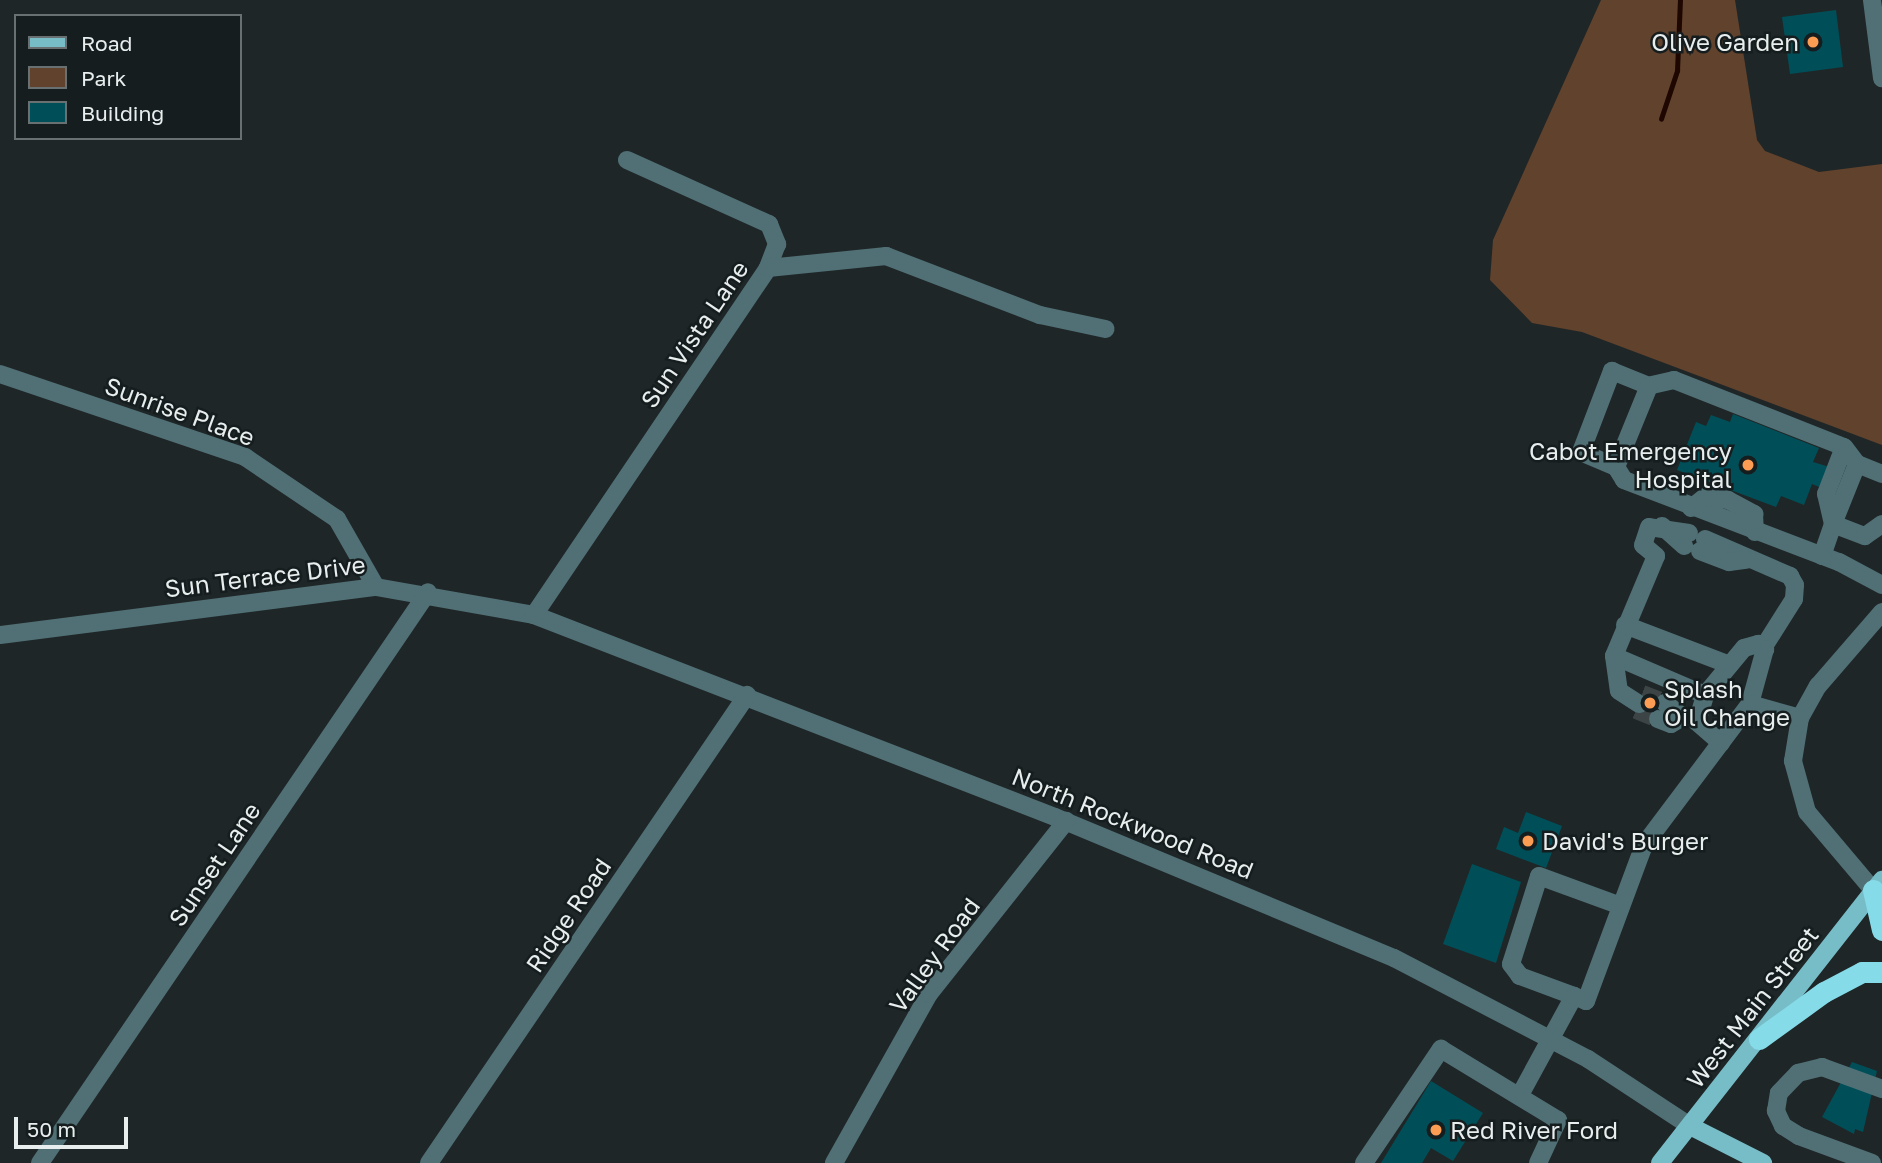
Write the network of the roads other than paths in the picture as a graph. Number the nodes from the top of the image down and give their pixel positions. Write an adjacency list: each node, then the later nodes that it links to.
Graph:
1 (1872, 0): 2 (street)
2 (1882, 78)
3 (627, 160): 4 (street)
4 (768, 268): 5 (street, Sun Vista Lane); 19 (street, Sun Vista Lane)
5 (1106, 328)
6 (0, 373): 16 (street, Sunrise Place)
7 (1649, 386): 8 (street); 10 (street); 10 (street)
8 (1844, 447): 9 (street); 13 (street)
9 (1857, 464): 11 (street); 13 (street)
10 (1616, 467): 14 (street)
11 (1882, 474)
12 (1882, 523): 13 (street)
13 (1833, 524): 14 (street)
14 (1822, 556): 15 (street)
15 (1882, 585)
16 (376, 587): 17 (street, Sun Terrace Drive); 21 (street, Sun Terrace Drive)
17 (428, 592): 19 (street, Sun Terrace Drive); 44 (street, Sunset Lane)
18 (1882, 612): 30 (street)
19 (534, 615): 25 (street, North Rockwood Road)
20 (1625, 625): 22 (street); 23 (street); 24 (street)
21 (0, 635)
22 (1763, 648): 24 (street); 28 (street)
23 (1614, 656): 26 (street); 27 (street)
24 (1730, 665): 26 (street)
25 (747, 695): 33 (street, North Rockwood Road); 45 (street, Ridge Road)
26 (1705, 695): 31 (street)
27 (1639, 703)
28 (1750, 704): 30 (street); 32 (street)
29 (1661, 711): 31 (street)
30 (1800, 718): 34 (street)
31 (1690, 720): 32 (street)
32 (1721, 743): 35 (street)
33 (1066, 821): 40 (street, North Rockwood Road); 46 (street, Valley Road)
34 (1878, 885): 36 (highway); 39 (main road, West Main Street)
35 (1621, 906): 38 (street); 38 (street)
36 (1882, 930)
37 (1882, 972): 39 (highway)
38 (1574, 996): 40 (street)
39 (1759, 1039): 43 (main road, West Main Street)
40 (1553, 1040): 42 (street); 43 (street, North Rockwood Road)
41 (1882, 1089): 51 (street)
42 (1520, 1095): 47 (street); 48 (street)
43 (1690, 1126): 49 (main road, West Main Street); 50 (main road)
44 (40, 1163)
45 (429, 1163)
46 (834, 1163)
47 (1364, 1163)
48 (1538, 1163)
49 (1660, 1163)
50 (1763, 1163)
51 (1872, 1163)

